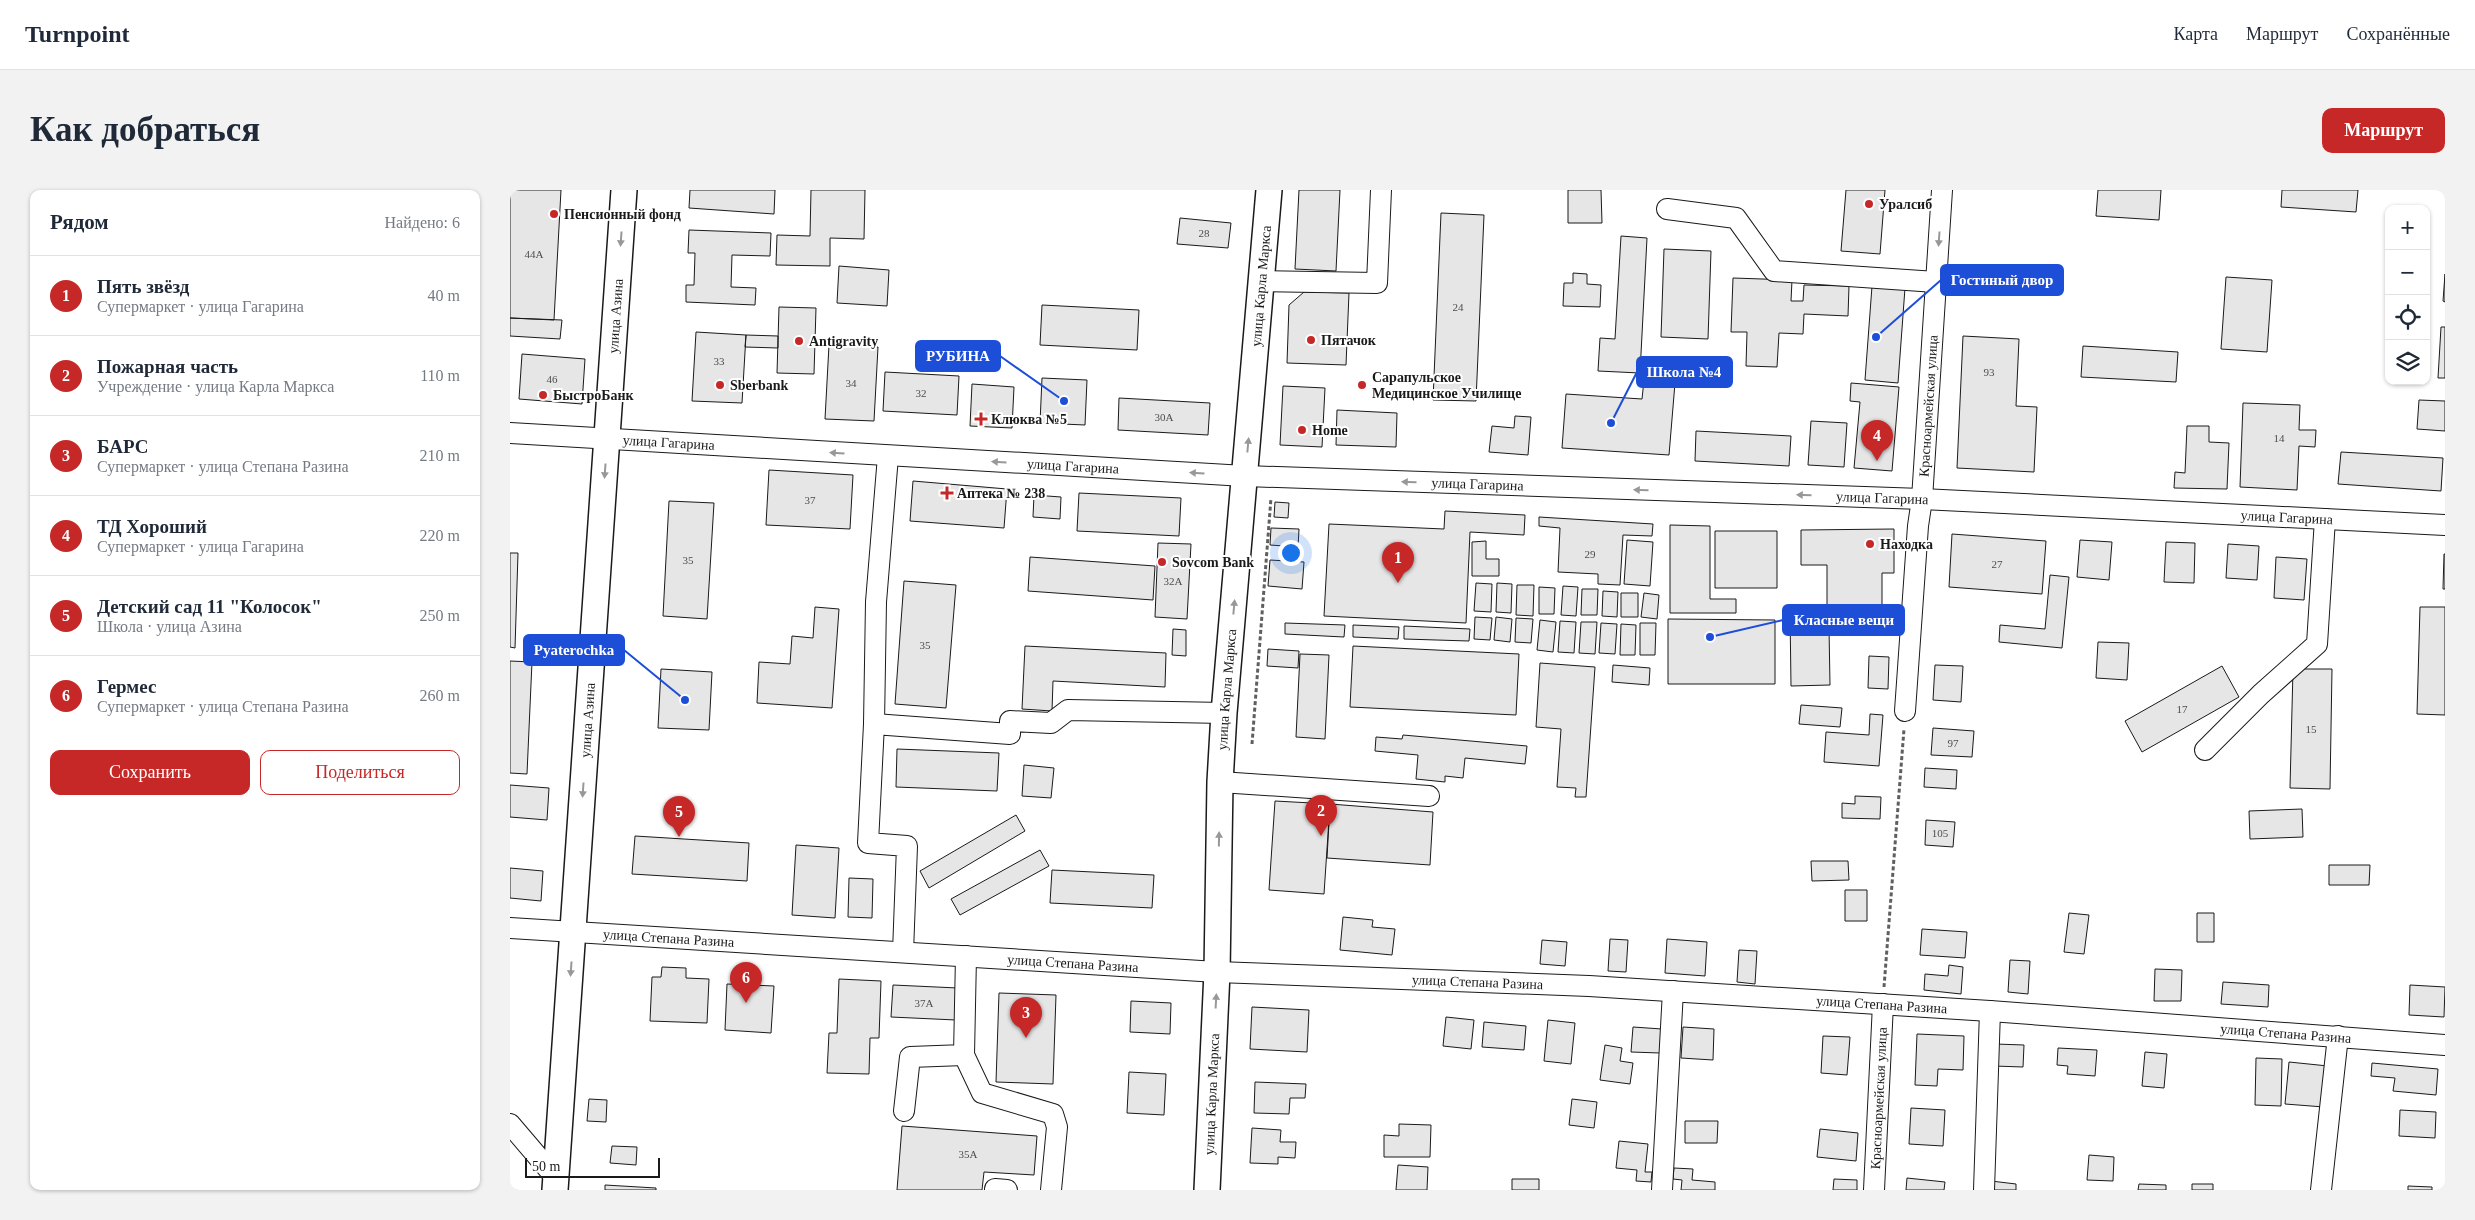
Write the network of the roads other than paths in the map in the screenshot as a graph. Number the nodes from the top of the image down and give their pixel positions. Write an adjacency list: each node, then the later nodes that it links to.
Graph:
1 (624, 190): 9 (main road, улица Азина, one-way to 9)
2 (1269, 190): 6 (main road, улица Карла Маркса)
3 (1381, 190): 6 (street)
4 (1942, 190): 7 (street, Красноармейская улица, one-way to 7)
5 (1668, 209): 7 (street)
6 (1262, 281): 11 (main road, улица Карла Маркса, one-way to 6)
7 (1936, 282): 12 (street, Красноармейская улица)
8 (510, 432): 9 (street, улица Гагарина)
9 (607, 438): 10 (street, улица Гагарина, one-way to 9); 22 (main road, улица Азина, one-way to 22)
10 (888, 456): 11 (street, улица Гагарина, one-way to 10); 17 (street)
11 (1245, 476): 12 (street, улица Гагарина, one-way to 11); 16 (main road, улица Карла Маркса, one-way to 11)
12 (1922, 499): 13 (street, улица Гагарина); 15 (street, Красноармейская улица)
13 (2325, 519): 14 (street, улица Гагарина); 18 (street)
14 (2445, 525)
15 (1905, 711)
16 (1224, 713): 17 (street); 19 (main road, улица Карла Маркса)
17 (874, 724): 23 (street)
18 (2204, 750)
19 (1220, 782): 20 (street); 25 (main road, улица Карла Маркса, one-way to 19)
20 (1429, 796)
21 (510, 928): 22 (street, улица Степана Разина)
22 (573, 931): 23 (street, улица Степана Разина); 34 (main road, улица Азина, one-way to 34)
23 (903, 952): 24 (street, улица Степана Разина)
24 (966, 956): 25 (street, улица Степана Разина); 31 (street)
25 (1217, 972): 26 (street, улица Степана Разина); 36 (main road, улица Карла Маркса, one-way to 25)
26 (1673, 991): 27 (street, улица Степана Разина); 37 (street)
27 (1883, 1004): 28 (street, улица Степана Разина); 38 (street, Красноармейская улица)
28 (1990, 1011): 29 (street, улица Степана Разина); 39 (street)
29 (2338, 1036): 30 (street, улица Степана Разина); 40 (street)
30 (2445, 1045)
31 (964, 1055): 32 (street); 35 (street)
32 (904, 1111)
33 (514, 1132): 34 (street)
34 (556, 1184)
35 (1051, 1190)
36 (1206, 1190)
37 (1662, 1190)
38 (1874, 1190)
39 (1984, 1190)
40 (2321, 1190)

